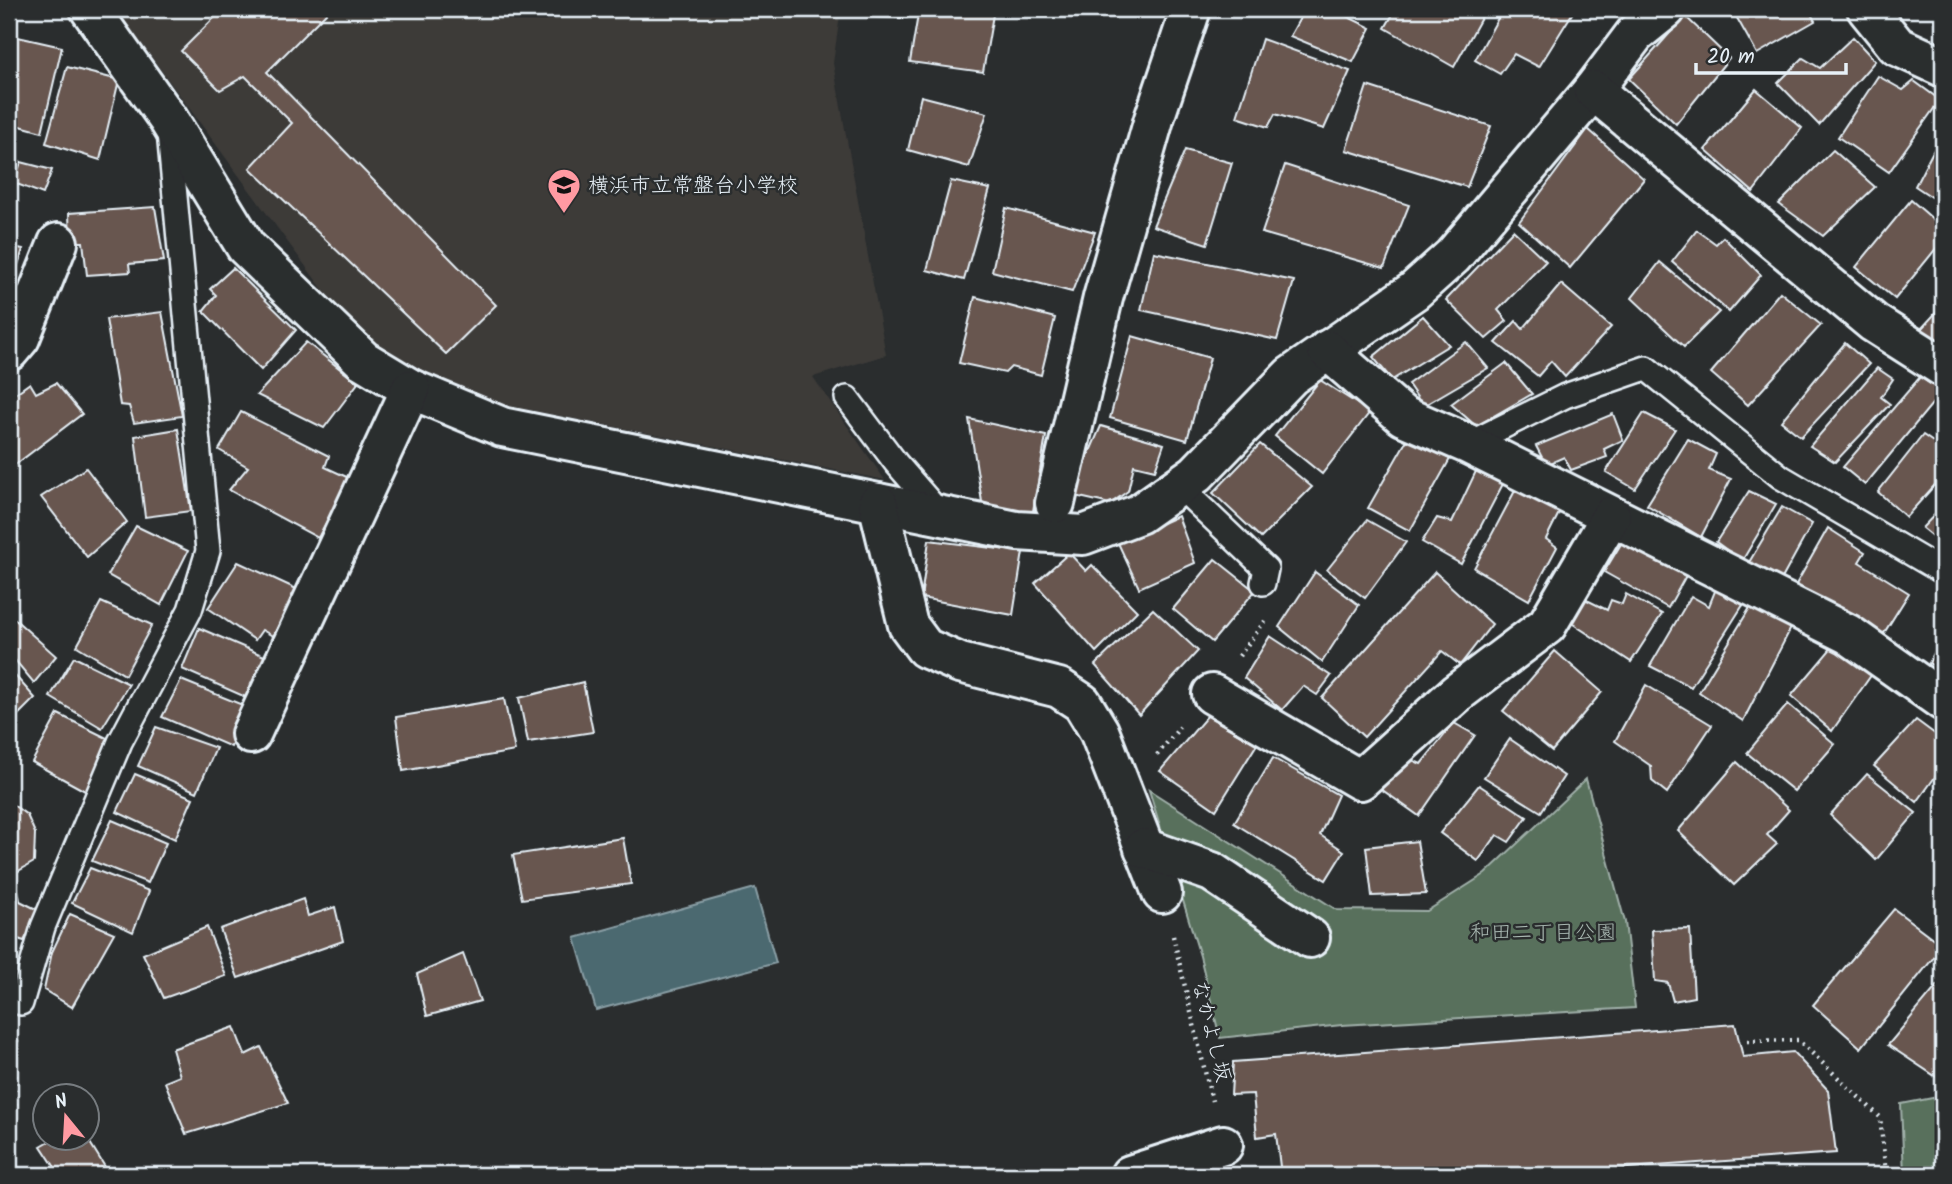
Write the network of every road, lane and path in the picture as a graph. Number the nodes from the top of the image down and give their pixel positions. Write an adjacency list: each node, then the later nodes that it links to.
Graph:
1 (90, 9): 7 (street)
2 (1191, 9): 19 (street)
3 (1666, 9): 6 (street)
4 (1867, 9): 5 (street)
5 (1943, 66)
6 (1593, 90): 9 (street); 11 (street)
7 (168, 119): 12 (street); 28 (lane)
8 (58, 243): 10 (street)
9 (1327, 350): 14 (street); 15 (street)
10 (9, 351)
11 (1943, 367)
12 (411, 389): 16 (street); 24 (street)
13 (848, 398): 17 (lane)
14 (1468, 443): 18 (street); 20 (lane)
15 (1179, 486): 19 (street); 21 (lane)
16 (878, 503): 17 (street); 25 (street)
17 (943, 516): 19 (street)
18 (1611, 516): 22 (street); 23 (street)
19 (1053, 519)
20 (1943, 572)
21 (1263, 583)
22 (1212, 694)
23 (1943, 701)
24 (251, 734)
25 (1144, 848): 26 (street); 27 (street)
26 (1162, 893): 30 (path, なかよし坂)
27 (1310, 938)
28 (21, 1003): 31 (path)
29 (1747, 1041): 33 (path)
30 (1223, 1145): 32 (street)
31 (14, 1175)
32 (1130, 1175)
33 (1886, 1175)

